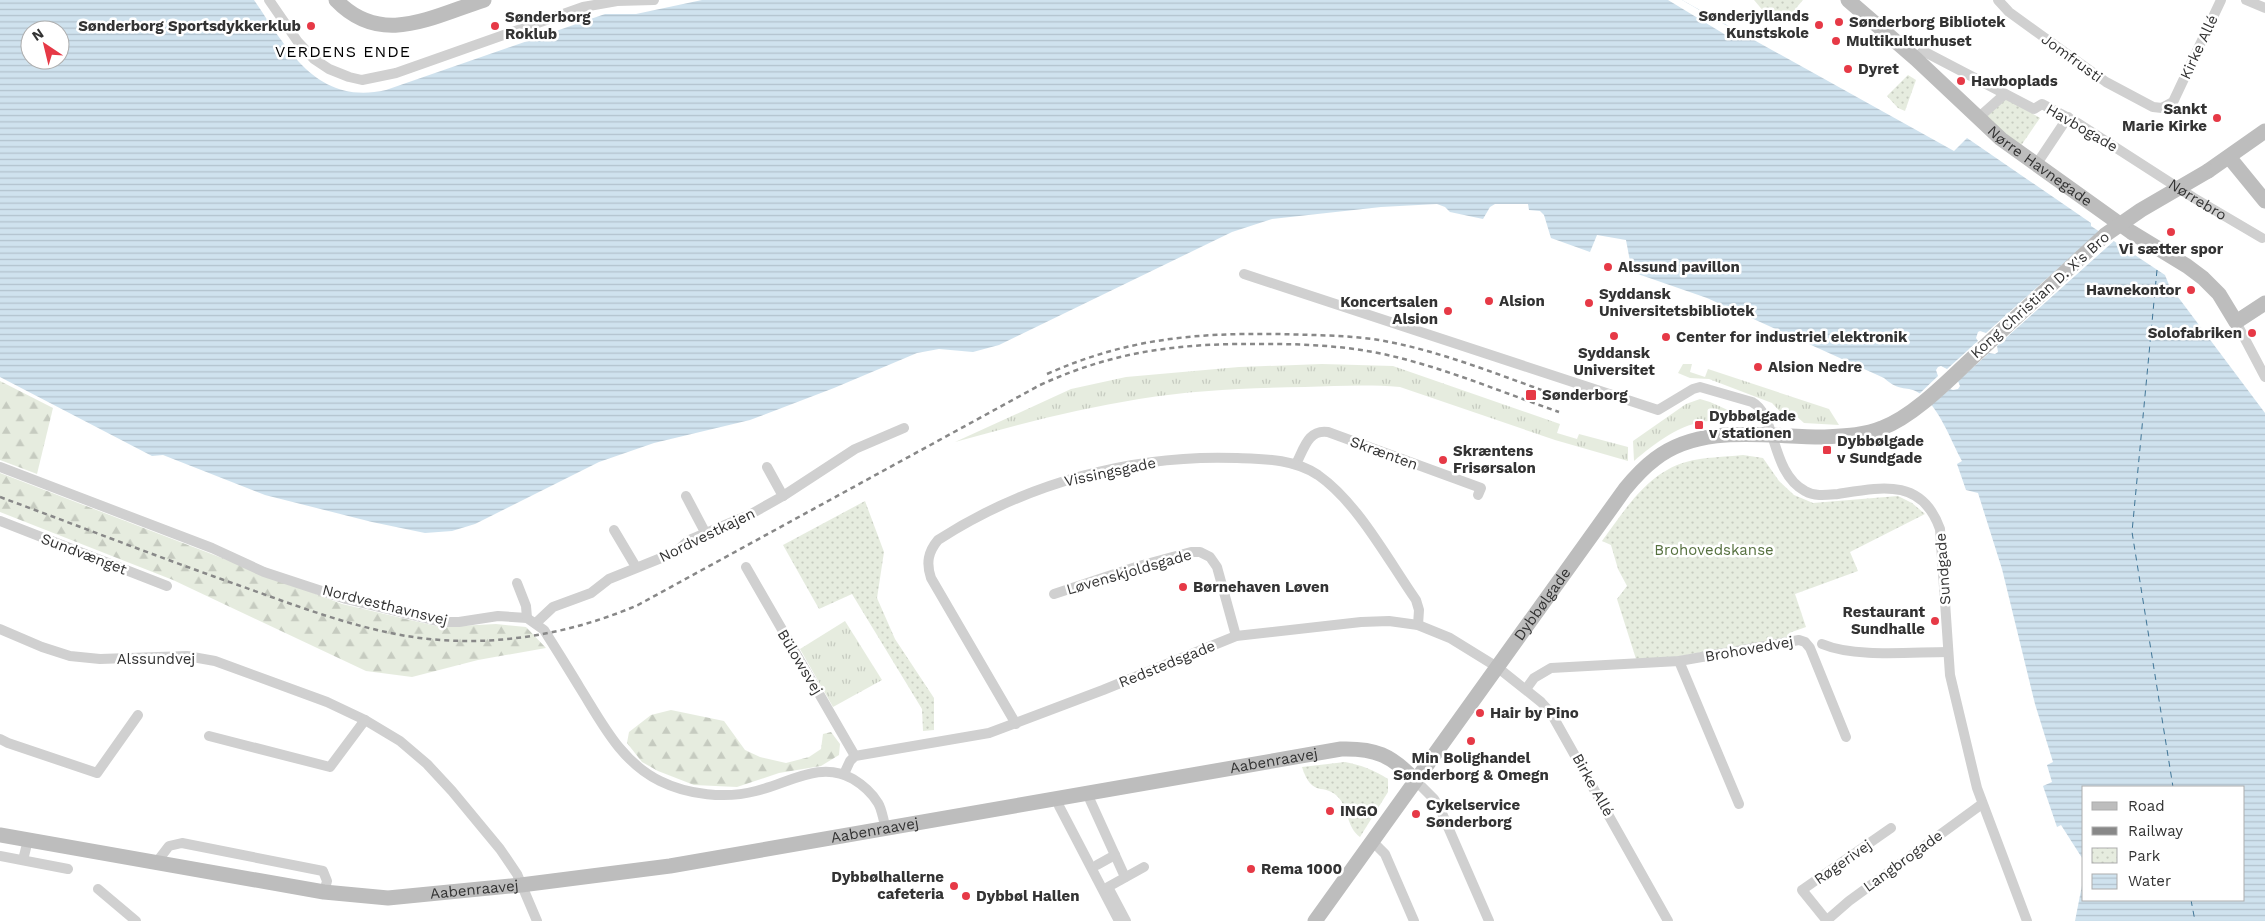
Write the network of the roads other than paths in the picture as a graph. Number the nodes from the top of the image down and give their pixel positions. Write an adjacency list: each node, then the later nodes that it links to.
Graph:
1 (269, 0): 4 (street)
2 (336, 0): 3 (street)
3 (484, 0)
4 (654, 0)
5 (1848, 0): 10 (street, Nørre Havnegade)
6 (1998, 0): 12 (street, Jomfrusti)
7 (2221, 0): 12 (street, Kirke Allé)
8 (2246, 0): 9 (street)
9 (2265, 8)
10 (1916, 59): 11 (street, Havbogade); 14 (street, Nørre Havnegade)
11 (2005, 94): 13 (street, Havbogade); 14 (street)
12 (2153, 107)
13 (2068, 117): 17 (street, Havbogade); 18 (street)
14 (1978, 118): 18 (street, Nørre Havnegade)
15 (2265, 131): 16 (street, Kong Christian D. X's Bro)
16 (2229, 157): 19 (street); 26 (street, Kong Christian D. X's Bro, bridge)
17 (2133, 158): 20 (street, Nørrebro)
18 (2036, 165): 23 (street, Nørre Havnegade)
19 (2265, 201)
20 (2262, 238)
21 (1244, 274): 27 (street)
22 (2265, 303): 23 (street)
23 (2236, 322): 24 (street)
24 (2265, 377)
25 (904, 428): 33 (street, Nordvestkajen)
26 (1855, 435): 27 (street, Dybbølgade)
27 (1771, 436): 47 (street, Sundgade); 49 (street, Dybbølgade)
28 (1296, 464): 31 (street, Skrænten); 43 (street, Vissingsgade); 53 (street, Vissingsgade)
29 (767, 466): 33 (street)
30 (0, 467): 42 (street, Nordvesthavnsvej)
31 (1478, 495)
32 (686, 496): 36 (street)
33 (783, 496): 36 (street, Nordvestkajen)
34 (0, 521): 40 (street, Sundvænget)
35 (614, 530): 37 (street)
36 (705, 532): 37 (street, Nordvestkajen)
37 (636, 567): 42 (street, Nordvestkajen)
38 (746, 568): 57 (street, Bülowsvej)
39 (517, 583): 42 (street)
40 (167, 586)
41 (1054, 594): 45 (street, Løvenskjoldsgade)
42 (531, 621): 58 (street)
43 (1418, 625): 45 (street, Redstedsgade); 49 (street, Redstedsgade)
44 (0, 629): 52 (street, Alssundvej)
45 (1236, 636): 53 (street, Redstedsgade)
46 (1822, 644): 47 (street)
47 (1948, 652): 63 (street, Sundgade)
48 (1679, 661): 50 (street, Brohovedvej); 55 (street, Brohovedvej); 62 (street)
49 (1497, 667): 50 (street, Birke Allé); 59 (street, Dybbølgade)
50 (1526, 689): 87 (street, Birke Allé)
51 (138, 715): 56 (street)
52 (365, 720): 54 (street); 77 (street, Alssundvej)
53 (1016, 724): 57 (street, Redstedsgade)
54 (209, 736)
55 (1846, 737)
56 (0, 739)
57 (855, 756): 58 (street)
58 (844, 774): 64 (street)
59 (1415, 780): 60 (street, Aabenraavej); 68 (street, Dybbølgade); 86 (street)
60 (1089, 792): 61 (street, Aabenraavej); 69 (street)
61 (1058, 797): 64 (street, Aabenraavej); 82 (street)
62 (1739, 804)
63 (1982, 804): 88 (street, Langbrogade); 89 (street, Sundgade)
64 (886, 828): 77 (street, Aabenraavej)
65 (1891, 828): 88 (street, Røgerivej)
66 (0, 835): 67 (street, Aabenraavej)
67 (28, 840): 71 (street); 72 (street, Aabenraavej)
68 (1373, 842): 84 (street, Dybbølgade); 85 (street)
69 (1115, 855): 73 (street); 76 (street)
70 (0, 856): 71 (street)
71 (23, 860): 75 (street)
72 (156, 863): 79 (street, Aabenraavej); 79 (street)
73 (1097, 865)
74 (1144, 867): 76 (street)
75 (68, 869)
76 (1126, 877): 83 (street)
77 (521, 885): 79 (street, Aabenraavej); 81 (street, Alssundvej)
78 (98, 889): 80 (street)
79 (324, 892)
80 (136, 921)
81 (534, 921)
82 (1119, 921)
83 (1126, 921)
84 (1315, 921)
85 (1414, 921)
86 (1489, 921)
87 (1668, 921)
88 (1827, 921)
89 (2027, 921)

